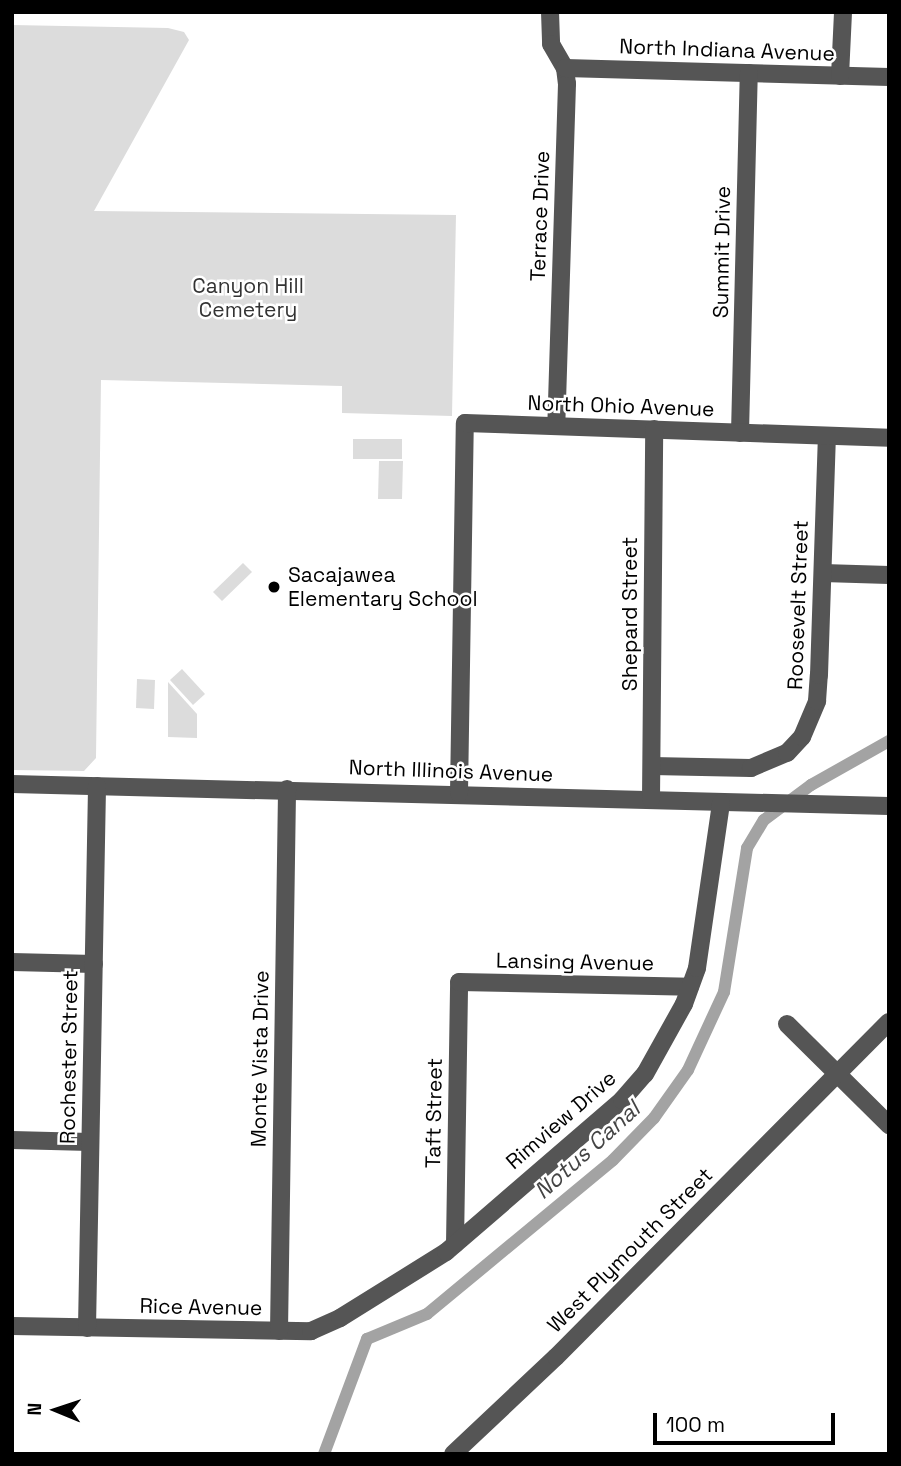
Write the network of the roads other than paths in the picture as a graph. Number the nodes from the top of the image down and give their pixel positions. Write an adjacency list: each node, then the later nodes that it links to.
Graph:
1 (550, 12): 3 (street, Terrace Drive)
2 (843, 12): 5 (street)
3 (565, 68): 4 (street, North Indiana Avenue); 7 (street, Terrace Drive)
4 (749, 73): 5 (street, North Indiana Avenue); 9 (street, Summit Drive)
5 (840, 76): 6 (street, North Indiana Avenue)
6 (889, 77)
7 (556, 426): 8 (street, North Ohio Avenue); 18 (street, North Ohio Avenue)
8 (654, 429): 9 (street, North Ohio Avenue); 14 (street, Shepard Street)
9 (740, 433): 10 (street, North Ohio Avenue)
10 (827, 437): 11 (street, North Ohio Avenue); 12 (street, Roosevelt Street)
11 (889, 438)
12 (823, 573): 13 (street); 14 (street, Roosevelt Street)
13 (889, 575)
14 (652, 766): 19 (street, Shepard Street)
15 (12, 784): 16 (street, North Illinois Avenue)
16 (97, 786): 17 (street, North Illinois Avenue); 23 (street, Rochester Street)
17 (287, 789): 18 (street, North Illinois Avenue); 36 (street, Monte Vista Drive)
18 (459, 793): 19 (street, North Illinois Avenue)
19 (650, 799): 20 (street, North Illinois Avenue)
20 (721, 803): 21 (street, North Illinois Avenue); 25 (street, Rimview Drive)
21 (889, 806)
22 (12, 961): 23 (street)
23 (94, 964): 31 (street, Rochester Street)
24 (459, 982): 25 (street, Lansing Avenue); 32 (street, Taft Street)
25 (690, 987): 32 (street, Rimview Drive)
26 (889, 1022): 28 (street, West Plymouth Street)
27 (787, 1024): 28 (street)
28 (836, 1074): 29 (street); 37 (street, West Plymouth Street)
29 (889, 1125)
30 (12, 1140): 31 (street)
31 (90, 1142): 35 (street, Rochester Street)
32 (455, 1244): 33 (street, Rimview Drive)
33 (379, 1294): 36 (street, Rice Avenue)
34 (12, 1326): 35 (street, Rice Avenue)
35 (87, 1328): 36 (street, Rice Avenue)
36 (279, 1331)
37 (453, 1454)

